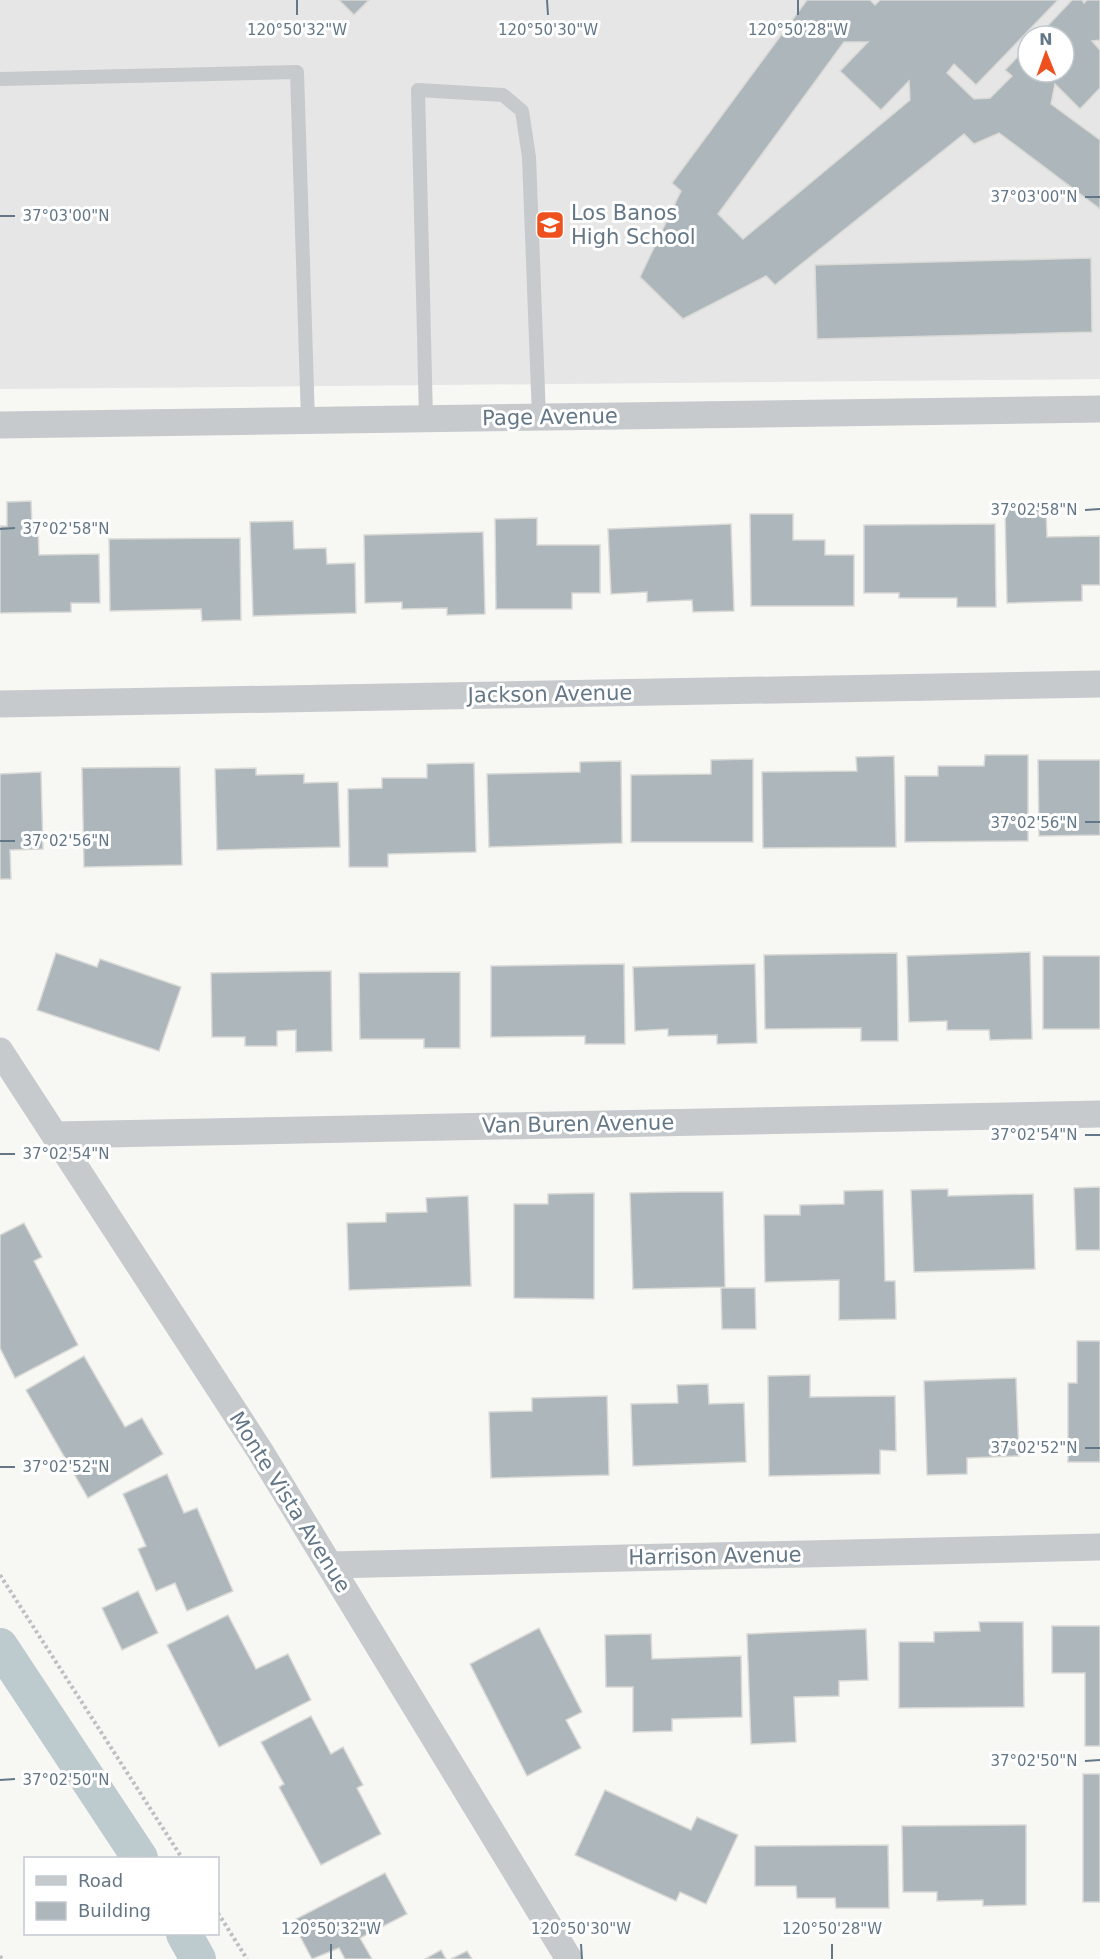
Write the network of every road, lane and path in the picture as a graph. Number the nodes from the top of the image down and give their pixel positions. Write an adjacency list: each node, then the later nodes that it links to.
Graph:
1 (0, 79): 5 (lane)
2 (1100, 409): 3 (street, Page Avenue)
3 (539, 417): 4 (street, Page Avenue); 4 (lane)
4 (426, 419): 5 (street, Page Avenue)
5 (308, 420): 6 (street, Page Avenue)
6 (0, 425)
7 (1100, 684): 8 (street, Jackson Avenue)
8 (0, 704)
9 (0, 1051): 11 (street, Monte Vista Avenue)
10 (1100, 1114): 11 (street, Van Buren Avenue)
11 (56, 1135): 13 (street, Monte Vista Avenue)
12 (1100, 1547): 13 (street, Harrison Avenue)
13 (330, 1565): 18 (street, Monte Vista Avenue)
14 (0, 1575): 15 (path)
15 (181, 1857)
16 (219, 1915): 17 (path)
17 (247, 1959)
18 (569, 1959)

